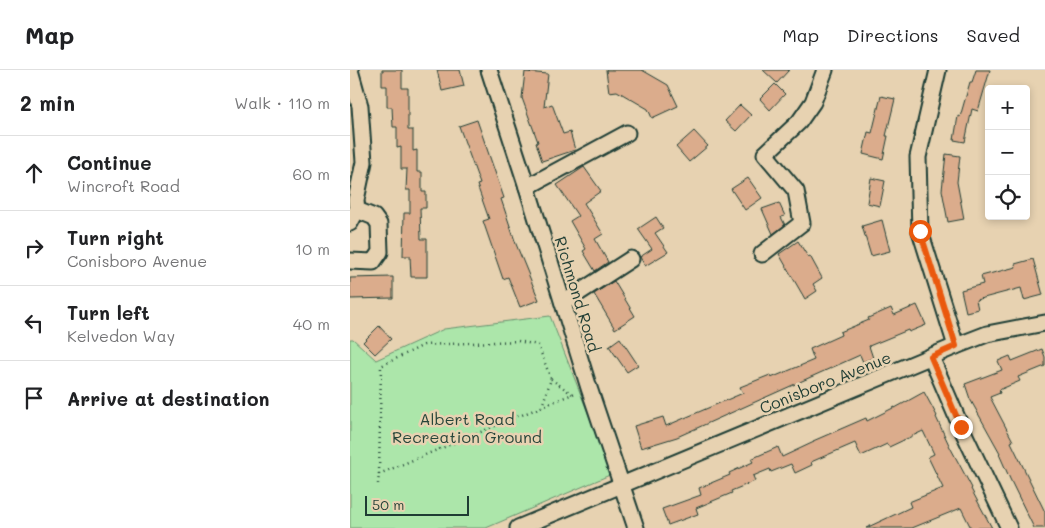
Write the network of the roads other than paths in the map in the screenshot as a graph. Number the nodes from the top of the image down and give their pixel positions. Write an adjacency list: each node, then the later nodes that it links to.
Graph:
1 (350, 70): 7 (street)
2 (489, 70): 6 (street, Richmond Road)
3 (825, 70): 8 (street)
4 (932, 72): 13 (street)
5 (626, 133): 6 (street)
6 (527, 187): 11 (street, Richmond Road)
7 (353, 216): 10 (street)
8 (762, 254)
9 (631, 260): 11 (street)
10 (350, 261)
11 (563, 303): 15 (street, Richmond Road)
12 (1045, 323): 13 (street, Conisboro Avenue)
13 (956, 346): 14 (street, Conisboro Avenue)
14 (931, 357): 15 (street, Conisboro Avenue); 18 (street)
15 (622, 484): 16 (street, Conisboro Avenue); 17 (street, Richmond Road)
16 (518, 528)
17 (636, 528)
18 (1009, 528)

